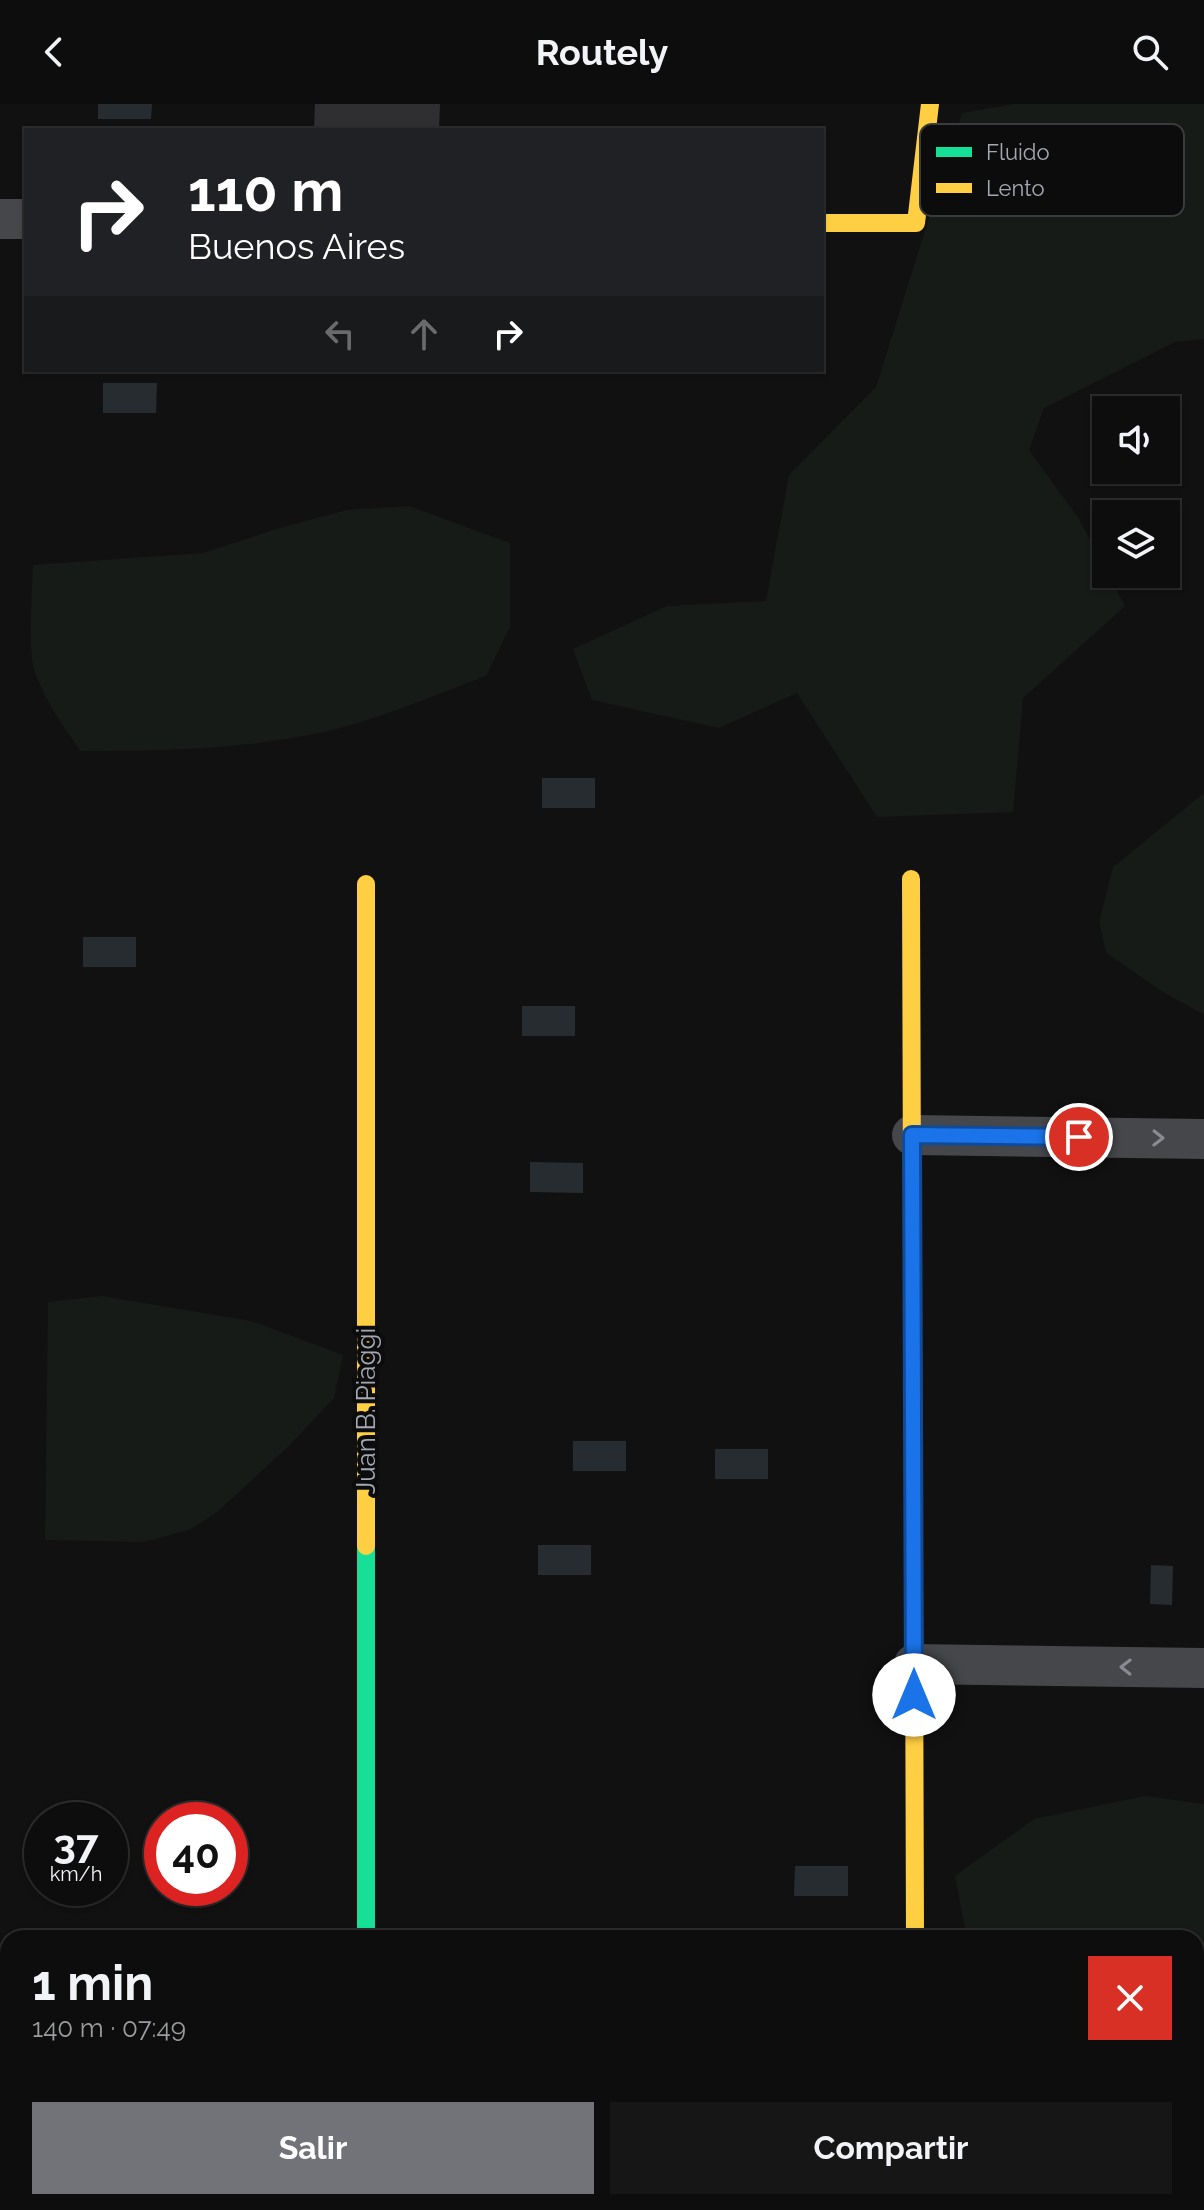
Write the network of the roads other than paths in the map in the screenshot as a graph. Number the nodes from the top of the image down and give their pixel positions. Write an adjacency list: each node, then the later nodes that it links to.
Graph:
1 (930, 104): 2 (street)
2 (928, 124)
3 (920, 189): 6 (street)
4 (0, 219): 5 (street)
5 (24, 219)
6 (824, 223)
7 (911, 879): 9 (street)
8 (366, 884): 13 (street, Juan B. Piaggi)
9 (912, 1135): 10 (street, one-way to 10); 11 (street)
10 (1204, 1139)
11 (914, 1664): 12 (street, one-way to 11); 14 (street)
12 (1204, 1668)
13 (366, 1930)
14 (915, 1930)
15 (918, 2210): 16 (street)
16 (971, 2210)

